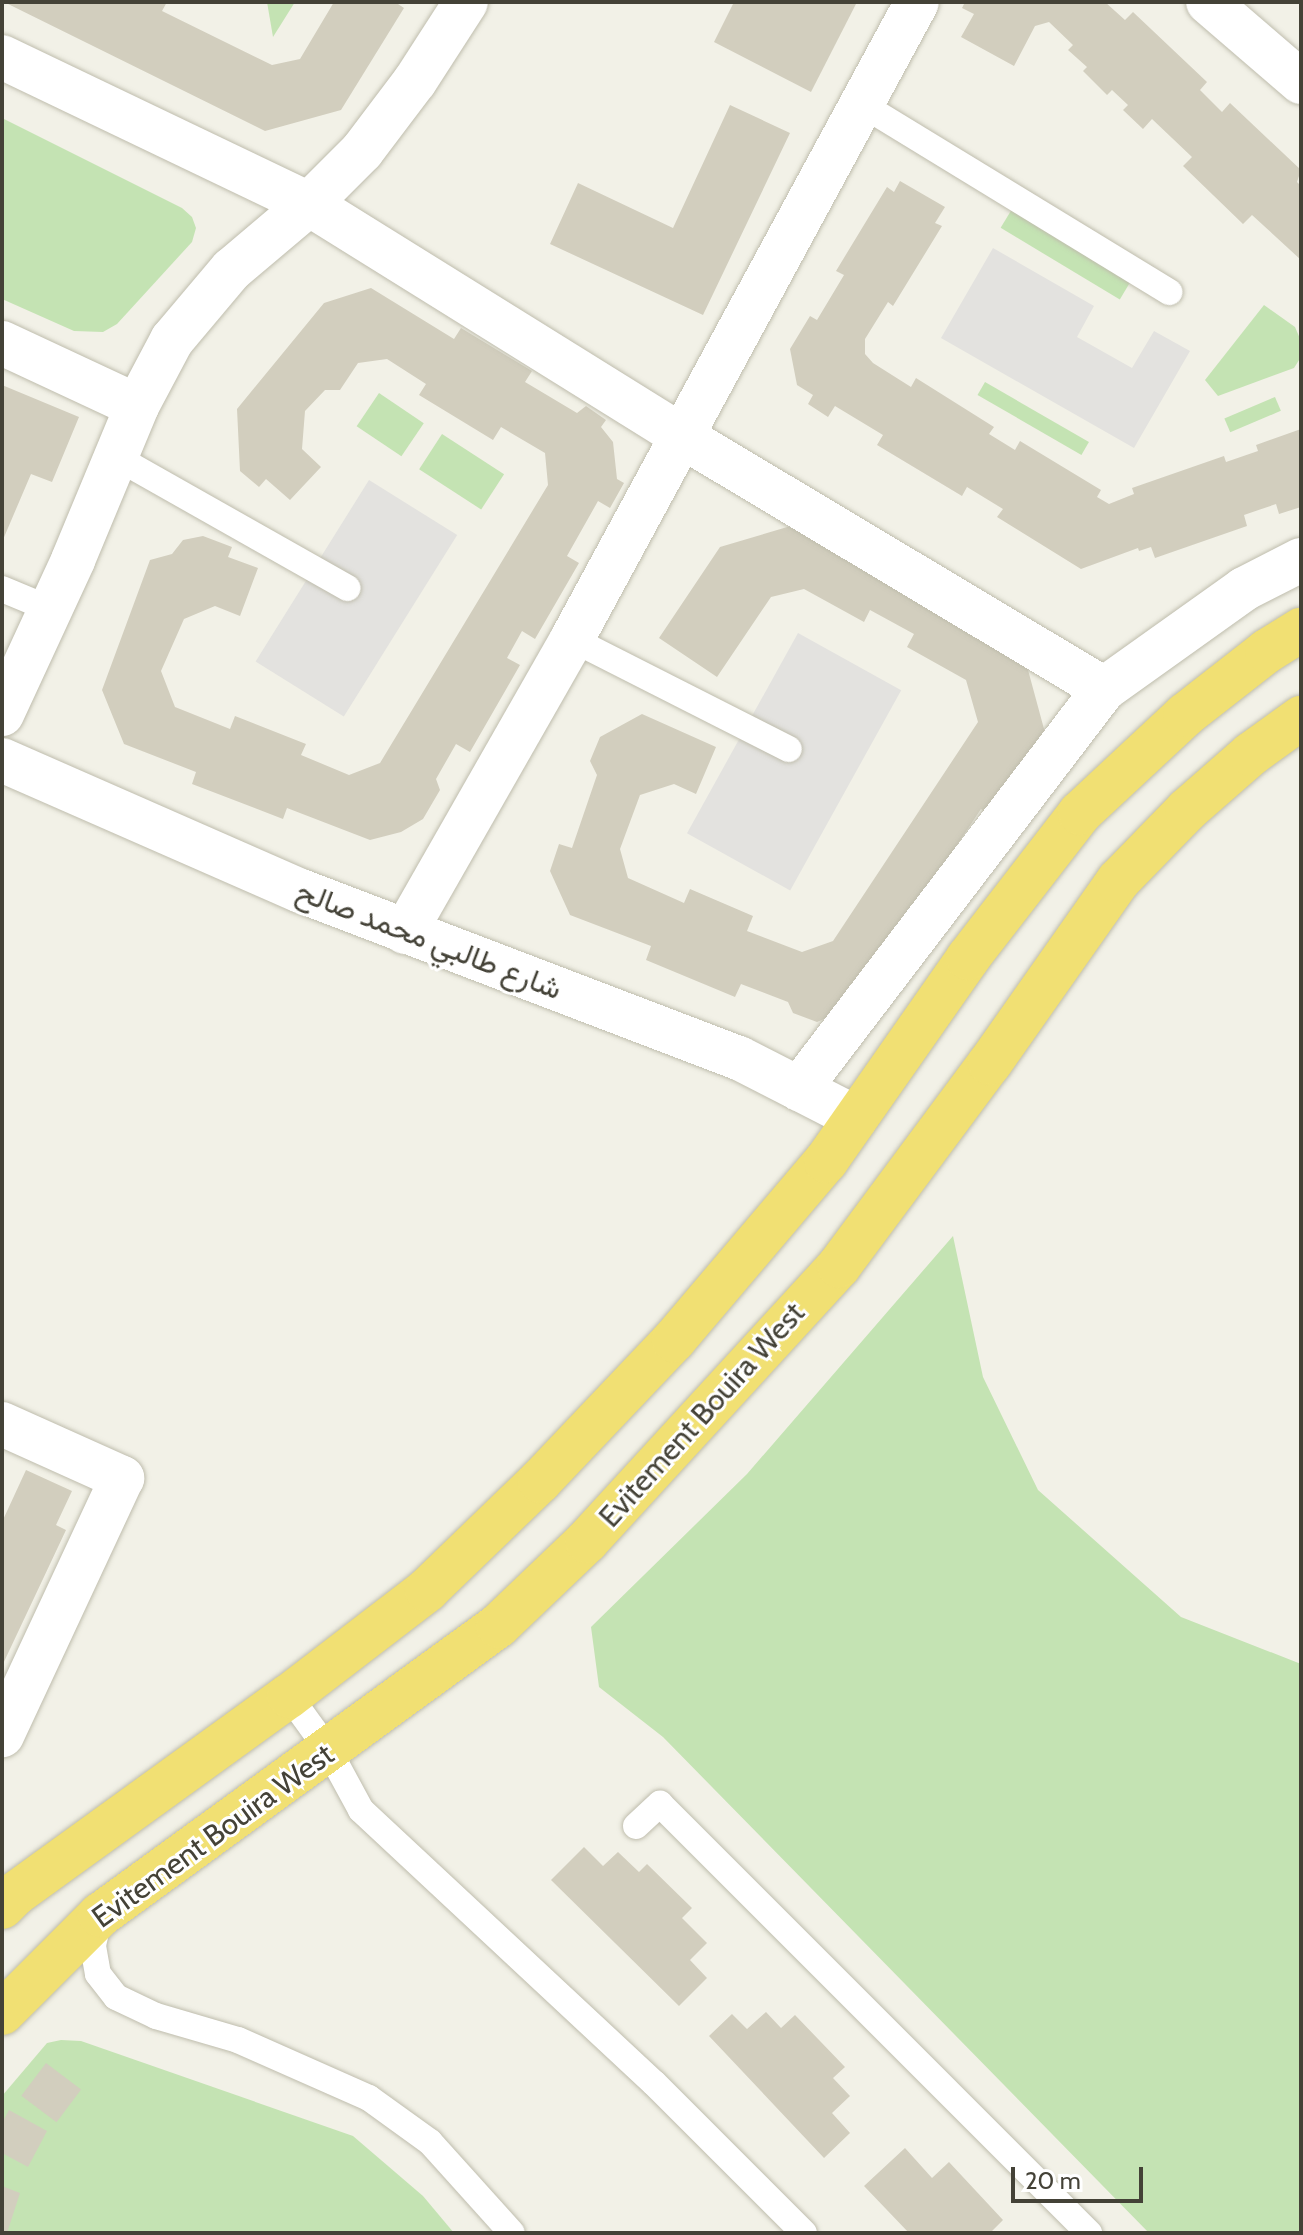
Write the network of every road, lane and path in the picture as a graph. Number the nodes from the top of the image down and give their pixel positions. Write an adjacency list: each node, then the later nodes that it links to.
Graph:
1 (466, 2): 7 (street)
2 (917, 2): 6 (street)
3 (1208, 2): 5 (street)
4 (2, 57): 7 (street)
5 (1301, 82)
6 (863, 105): 8 (lane); 11 (street)
7 (309, 204): 10 (street); 11 (street)
8 (1169, 292)
9 (2, 343): 10 (street)
10 (137, 406): 12 (street)
11 (683, 437): 18 (street); 19 (street)
12 (116, 457): 14 (lane); 16 (street)
13 (1301, 560): 19 (street)
14 (348, 588)
15 (2, 589): 16 (lane)
16 (50, 609): 20 (street)
17 (1301, 630): 26 (highway)
18 (572, 639): 22 (lane); 24 (street)
19 (1104, 689): 25 (street)
20 (2, 714)
21 (1301, 718): 30 (highway, Evitement Bouira West)
22 (789, 749)
23 (2, 760): 24 (street, شارع طالبي محمد صالح)
24 (405, 932): 25 (street, شارع طالبي محمد صالح)
25 (799, 1089): 26 (street, شارع طالبي محمد صالح)
26 (856, 1118): 28 (highway)
27 (2, 1424): 29 (street)
28 (289, 1696): 30 (lane); 32 (highway)
29 (2, 1735)
30 (329, 1751): 33 (highway, Evitement Bouira West); 36 (lane)
31 (636, 1826): 37 (lane)
32 (2, 1907)
33 (100, 1915): 34 (highway, Evitement Bouira West); 35 (lane)
34 (2, 2013)
35 (512, 2233)
36 (804, 2233)
37 (1089, 2233)

